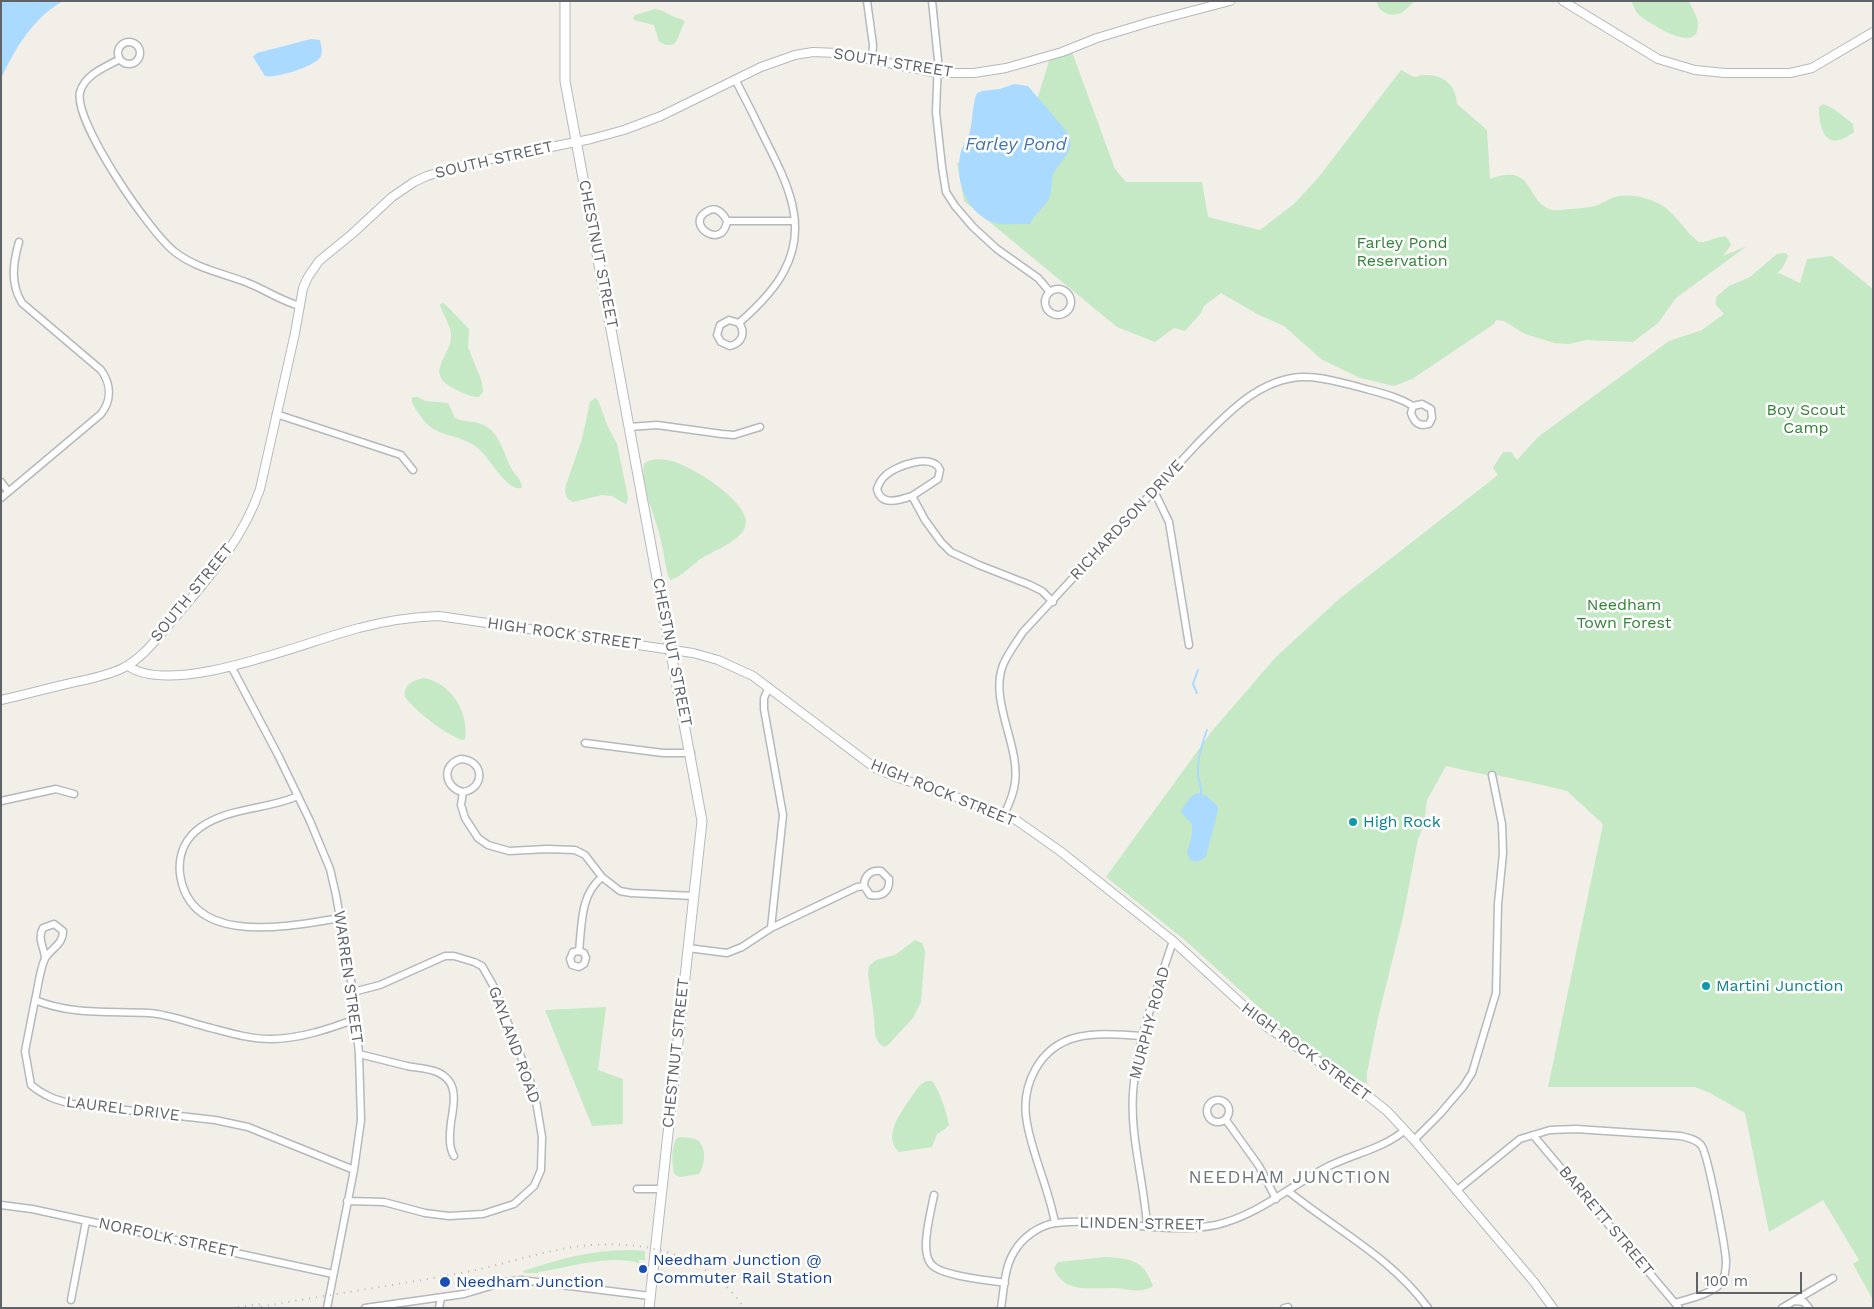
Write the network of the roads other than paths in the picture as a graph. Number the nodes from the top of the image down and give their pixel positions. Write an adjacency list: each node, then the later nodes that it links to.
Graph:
1 (565, 1): 12 (main road, CHESTNUT STREET)
2 (868, 1): 9 (street)
3 (932, 1): 10 (street)
4 (1230, 1): 6 (street, SOUTH STREET)
5 (1564, 1): 7 (street)
6 (1218, 3): 10 (street, SOUTH STREET)
7 (1873, 32)
8 (120, 58): 17 (street)
9 (872, 59): 10 (street, SOUTH STREET); 11 (street, SOUTH STREET)
10 (937, 73): 16 (street)
11 (735, 79): 12 (street, SOUTH STREET); 14 (street)
12 (577, 142): 17 (street, SOUTH STREET); 21 (main road, CHESTNUT STREET)
13 (727, 221): 13 (street); 14 (street)
14 (795, 221): 18 (street)
15 (19, 242): 25 (street)
16 (1050, 292): 16 (street)
17 (300, 306): 20 (street, SOUTH STREET)
18 (738, 323): 18 (street)
19 (1413, 406): 26 (street, RICHARDSON DRIVE)
20 (276, 414): 23 (street); 32 (street, SOUTH STREET)
21 (629, 427): 22 (street); 31 (main road, CHESTNUT STREET)
22 (760, 427)
23 (412, 470)
24 (1, 482): 25 (street)
25 (8, 491): 28 (street)
26 (1154, 491): 29 (street, RICHARDSON DRIVE); 30 (street)
27 (912, 496): 27 (street); 29 (street)
28 (1, 498)
29 (1053, 602): 43 (street, RICHARDSON DRIVE)
30 (1189, 645)
31 (671, 650): 33 (street, HIGH ROCK STREET); 34 (street, HIGH ROCK STREET); 37 (main road, CHESTNUT STREET)
32 (128, 666): 33 (street, HIGH ROCK STREET); 35 (street, SOUTH STREET)
33 (231, 666): 41 (street, WARREN STREET)
34 (769, 687): 43 (street, HIGH ROCK STREET); 48 (street)
35 (1, 700)
36 (584, 743): 37 (street)
37 (691, 753): 46 (main road, CHESTNUT STREET)
38 (1492, 775): 61 (street)
39 (463, 792): 39 (street); 44 (street)
40 (74, 794): 42 (street)
41 (298, 796): 47 (street, WARREN STREET); 47 (street)
42 (1, 801)
43 (1004, 815): 49 (street, HIGH ROCK STREET)
44 (602, 877): 46 (street); 51 (street)
45 (864, 886): 45 (street); 48 (street)
46 (694, 896): 50 (main road, CHESTNUT STREET)
47 (340, 918): 53 (street, WARREN STREET)
48 (771, 928): 50 (street)
49 (1173, 941): 56 (street, MURPHY ROAD); 59 (street, HIGH ROCK STREET)
50 (688, 948): 65 (main road, CHESTNUT STREET)
51 (579, 951)
52 (45, 958): 52 (street); 54 (street, LAUREL DRIVE)
53 (353, 992): 55 (street, WARREN STREET); 70 (street, GAYLAND ROAD)
54 (35, 1000): 55 (street); 63 (street, LAUREL DRIVE)
55 (356, 1020): 57 (street, WARREN STREET)
56 (1143, 1036): 73 (street); 74 (street, MURPHY ROAD)
57 (359, 1054): 62 (street); 63 (street, WARREN STREET)
58 (1226, 1120): 69 (street)
59 (1405, 1130): 61 (street, HIGH ROCK STREET); 67 (street, LINDEN STREET)
60 (1533, 1134): 66 (street); 82 (street, BARRETT STREET); 82 (street)
61 (1414, 1140): 66 (street, HIGH ROCK STREET)
62 (454, 1156)
63 (354, 1170): 70 (street, WARREN STREET)
64 (637, 1189): 65 (street)
65 (661, 1189): 78 (main road, CHESTNUT STREET)
66 (1456, 1191): 89 (street, HIGH ROCK STREET)
67 (1288, 1192): 69 (street, LINDEN STREET); 88 (street)
68 (934, 1194): 77 (street)
69 (1276, 1199): 74 (street, LINDEN STREET)
70 (347, 1200): 75 (street, WARREN STREET)
71 (1, 1205): 72 (street, NORFOLK STREET)
72 (86, 1221): 75 (street, NORFOLK STREET); 80 (street)
73 (1055, 1223): 74 (street, LINDEN STREET); 77 (street, LINDEN STREET)
74 (1147, 1226)
75 (333, 1274): 83 (street, WARREN STREET)
76 (1833, 1278): 81 (street)
77 (1005, 1283): 87 (street, LINDEN STREET)
78 (650, 1296): 79 (street); 86 (main road, CHESTNUT STREET)
79 (441, 1298): 84 (street); 85 (street)
80 (71, 1300)
81 (1794, 1301): 90 (street); 91 (street)
82 (1677, 1305)
83 (327, 1308)
84 (365, 1308)
85 (439, 1308)
86 (649, 1308)
87 (1001, 1308)
88 (1428, 1308)
89 (1553, 1308)
90 (1782, 1308)
91 (1809, 1308)

